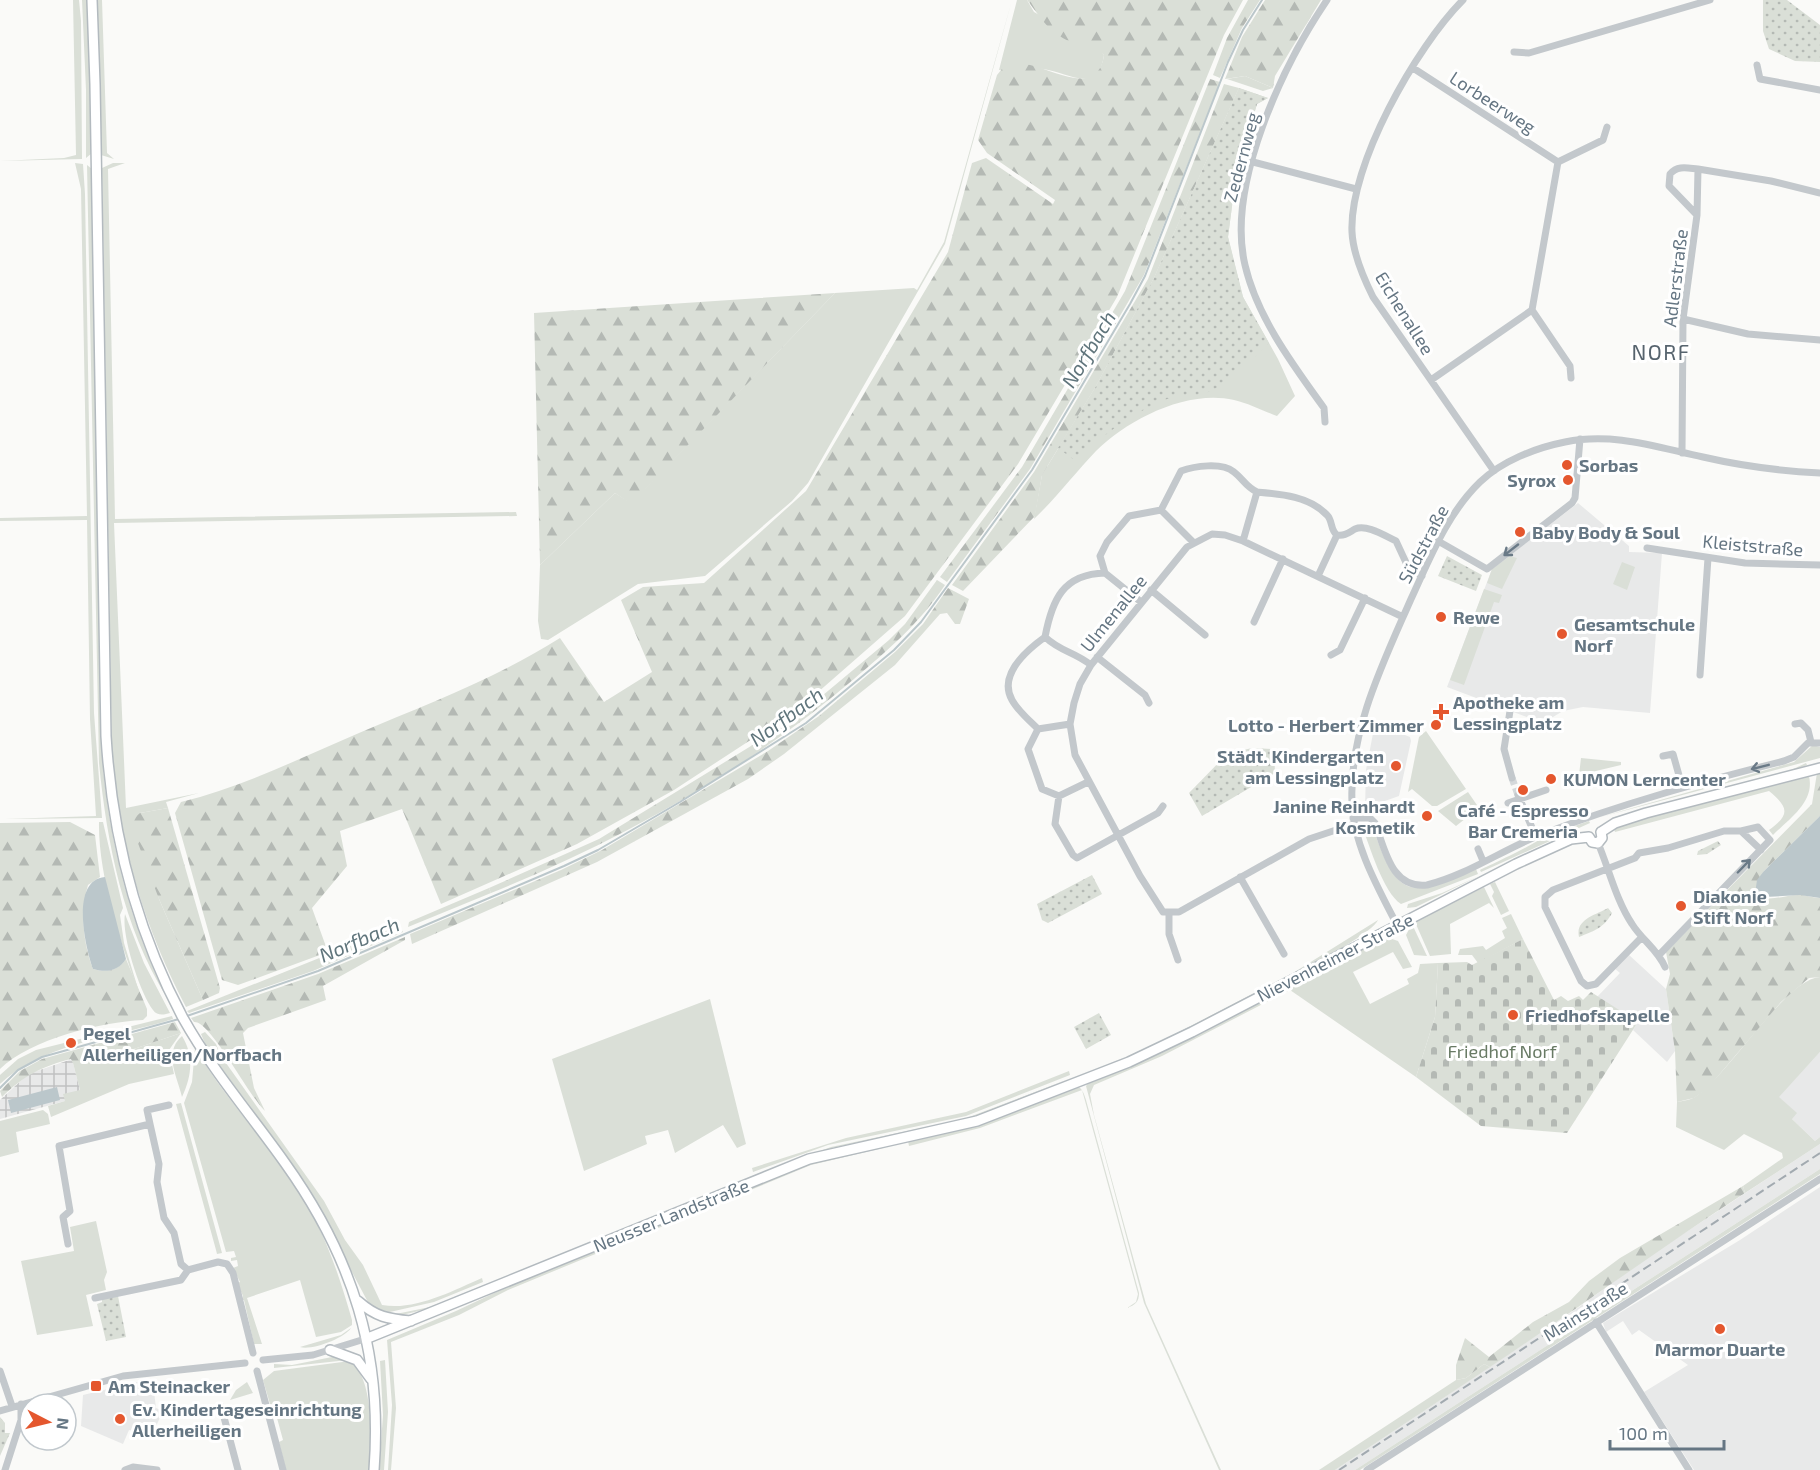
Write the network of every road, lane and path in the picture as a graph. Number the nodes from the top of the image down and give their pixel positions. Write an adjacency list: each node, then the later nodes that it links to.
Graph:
1 (92, 0): 95 (main road)
2 (1327, 0): 10 (street, Zedernweg)
3 (1462, 0): 7 (street, Eichenallee)
4 (1710, 0): 5 (street)
5 (1514, 52)
6 (1757, 65): 8 (street)
7 (1413, 68): 11 (street, Lorbeerweg); 13 (street, Eichenallee)
8 (1820, 90)
9 (1607, 126): 11 (street)
10 (1253, 162): 13 (street); 21 (street, Zedernweg)
11 (1558, 162): 16 (street)
12 (1698, 169): 14 (street); 15 (street, Adlerstraße); 15 (street)
13 (1356, 189): 20 (street, Eichenallee)
14 (1820, 193)
15 (1697, 215): 17 (street, Adlerstraße)
16 (1532, 310): 19 (street); 20 (street)
17 (1683, 318): 18 (street); 23 (street, Adlerstraße)
18 (1820, 340)
19 (1571, 378)
20 (1431, 380): 24 (street, Eichenallee)
21 (1325, 422)
22 (1580, 439): 23 (street, Südstraße); 24 (street, Südstraße); 29 (street, one-way to 29)
23 (1682, 453): 25 (street, Südstraße)
24 (1494, 471): 29 (street, Südstraße)
25 (1820, 473)
26 (1257, 492): 27 (street); 28 (street); 31 (street)
27 (1161, 510): 30 (street); 36 (street)
28 (1337, 535): 37 (street); 38 (street)
29 (1438, 541): 38 (street, Südstraße)
30 (1193, 542): 31 (street); 39 (street, Ulmenallee)
31 (1243, 542): 34 (street)
32 (1647, 548): 33 (street, Kleiststraße)
33 (1708, 558): 35 (street, Kleiststraße); 49 (street)
34 (1283, 559): 37 (street); 43 (street)
35 (1820, 565)
36 (1105, 573): 41 (street); 45 (street)
37 (1318, 576): 40 (street)
38 (1422, 576): 42 (street, Südstraße)
39 (1151, 590): 41 (street, Ulmenallee); 44 (street)
40 (1365, 598): 42 (street); 46 (street)
41 (1141, 602): 47 (street, Ulmenallee)
42 (1403, 617): 69 (street, Südstraße)
43 (1254, 622)
44 (1205, 635)
45 (1045, 637): 48 (street); 54 (street)
46 (1331, 656)
47 (1097, 657): 48 (street, Ulmenallee); 50 (street)
48 (1091, 665): 52 (street, Ulmenallee)
49 (1700, 675)
50 (1149, 703)
51 (1510, 711): 59 (street)
52 (1070, 724): 54 (street); 60 (street, Ulmenallee)
53 (1795, 724): 55 (street)
54 (1038, 729): 63 (street)
55 (1811, 742): 56 (street); 61 (street, one-way to 61)
56 (1820, 743)
57 (1663, 756): 61 (street)
58 (1820, 768): 71 (main road, Nievenheimer Straße)
59 (1512, 778)
60 (1088, 782): 63 (street); 72 (street, Ulmenallee)
61 (1682, 786): 73 (street)
62 (1546, 790): 64 (street)
63 (1059, 796): 72 (street)
64 (1519, 797): 65 (street); 73 (street)
65 (1508, 803)
66 (1163, 806): 72 (street)
67 (1375, 811): 68 (street)
68 (1370, 818): 69 (street); 78 (street)
69 (1354, 821): 80 (street); 82 (street, Südstraße)
70 (1741, 831): 77 (street); 77 (street); 79 (street)
71 (1601, 832): 74 (main road, Nievenheimer Straße); 75 (main road)
72 (1119, 835): 81 (street, Ulmenallee)
73 (1536, 837): 78 (street)
74 (1589, 837): 75 (main road); 82 (main road, Nievenheimer Straße)
75 (1598, 843): 79 (street)
76 (1478, 849): 78 (street)
77 (1761, 850): 85 (street, one-way to 77)
78 (1483, 861)
79 (1607, 867): 83 (street); 83 (street)
80 (1240, 877): 81 (street); 84 (street)
81 (1169, 914): 86 (street)
82 (1397, 925): 88 (main road, Nievenheimer Straße)
83 (1641, 938): 85 (street)
84 (1284, 954)
85 (1660, 954): 87 (street)
86 (1178, 960)
87 (1665, 967)
88 (1082, 1080): 96 (main road, Neusser Landstraße)
89 (169, 1105): 90 (street)
90 (150, 1124): 92 (street); 93 (street)
91 (1820, 1179): 97 (street, Mainstraße)
92 (68, 1244)
93 (188, 1270): 94 (street); 100 (street)
94 (95, 1298)
95 (357, 1300): 96 (main road); 98 (main road)
96 (416, 1321): 98 (main road, Neusser Landstraße)
97 (1596, 1322): 118 (street, Mainstraße); 119 (street)
98 (368, 1338): 99 (street, Neusser Landstraße); 105 (main road)
99 (330, 1350): 101 (street, Neusser Landstraße); 105 (main road)
100 (253, 1353): 101 (street); 102 (street)
101 (263, 1360): 104 (street)
102 (245, 1363): 104 (street); 106 (street)
103 (0, 1371): 108 (street)
104 (256, 1371): 116 (street)
105 (374, 1387): 117 (main road)
106 (66, 1392)
107 (18, 1405): 108 (street)
108 (12, 1406): 110 (street)
109 (221, 1406): 115 (street)
110 (0, 1411)
111 (18, 1429): 112 (street)
112 (5, 1470)
113 (125, 1470): 114 (street)
114 (157, 1470)
115 (238, 1470)
116 (283, 1470)
117 (374, 1470)
118 (1367, 1470)
119 (1689, 1470)

